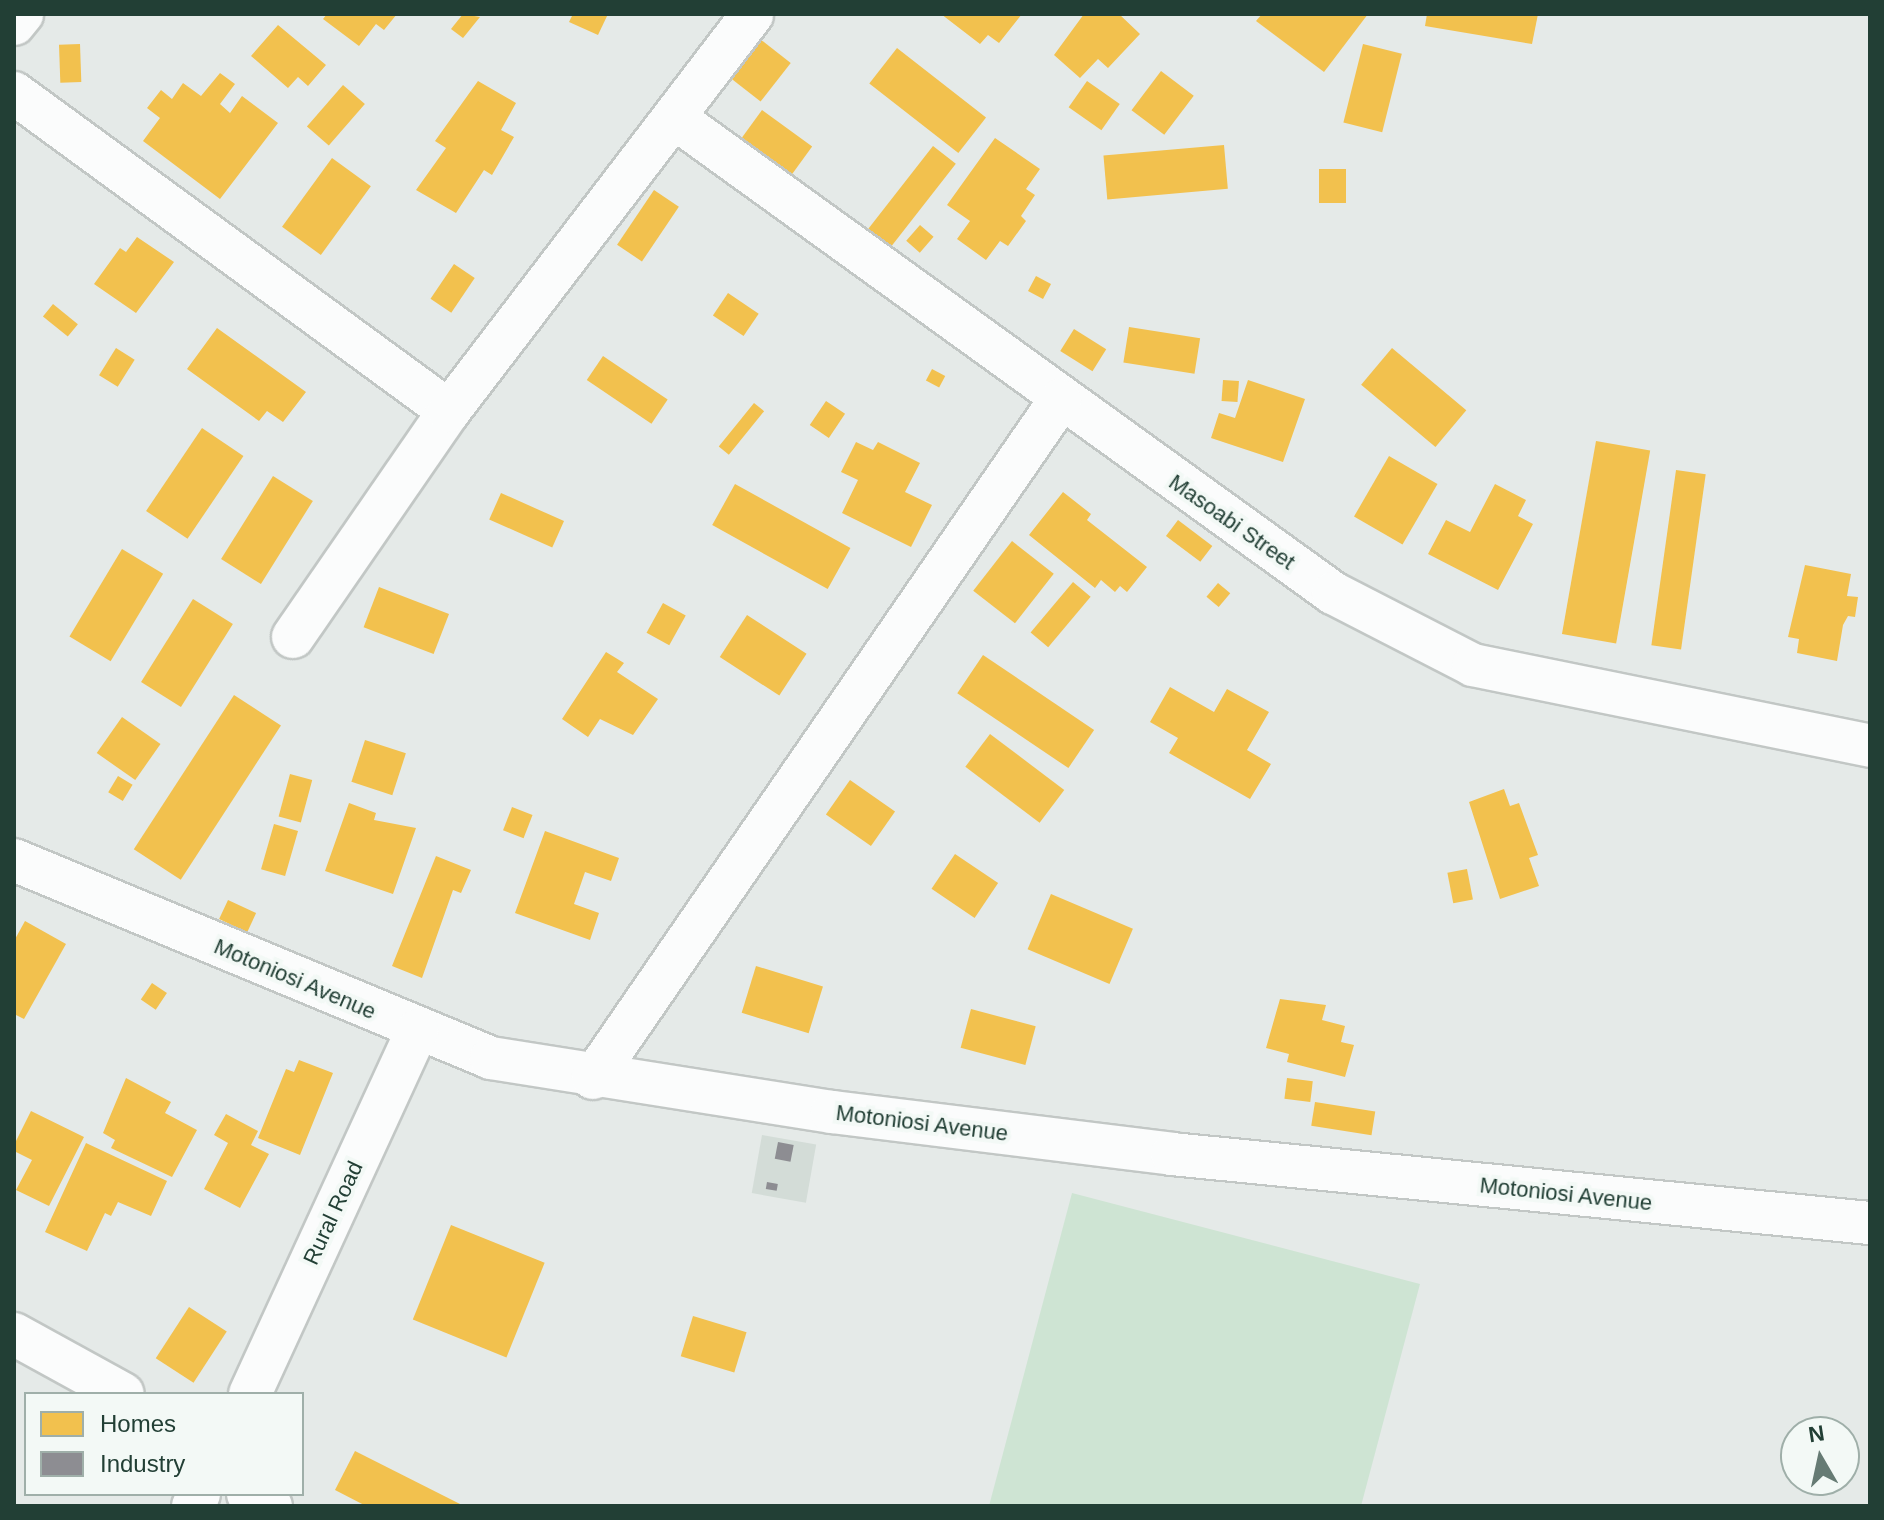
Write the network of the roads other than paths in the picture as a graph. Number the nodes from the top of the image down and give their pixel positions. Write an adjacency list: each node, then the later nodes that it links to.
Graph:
1 (22, 14): 3 (street)
2 (752, 14): 5 (street)
3 (14, 24)
4 (14, 93): 7 (street)
5 (676, 119): 6 (street, Masoabi Street); 7 (street)
6 (1060, 400): 9 (street, Masoabi Street); 12 (street)
7 (449, 411): 8 (street)
8 (293, 637)
9 (1870, 746)
10 (14, 860): 11 (street, Motoniosi Avenue)
11 (417, 1031): 12 (street, Motoniosi Avenue); 16 (street, Rural Road)
12 (593, 1078): 13 (street, Motoniosi Avenue)
13 (1870, 1223)
14 (14, 1334): 15 (street)
15 (119, 1392)
16 (251, 1392)
17 (252, 1496): 18 (street)
18 (271, 1506)

